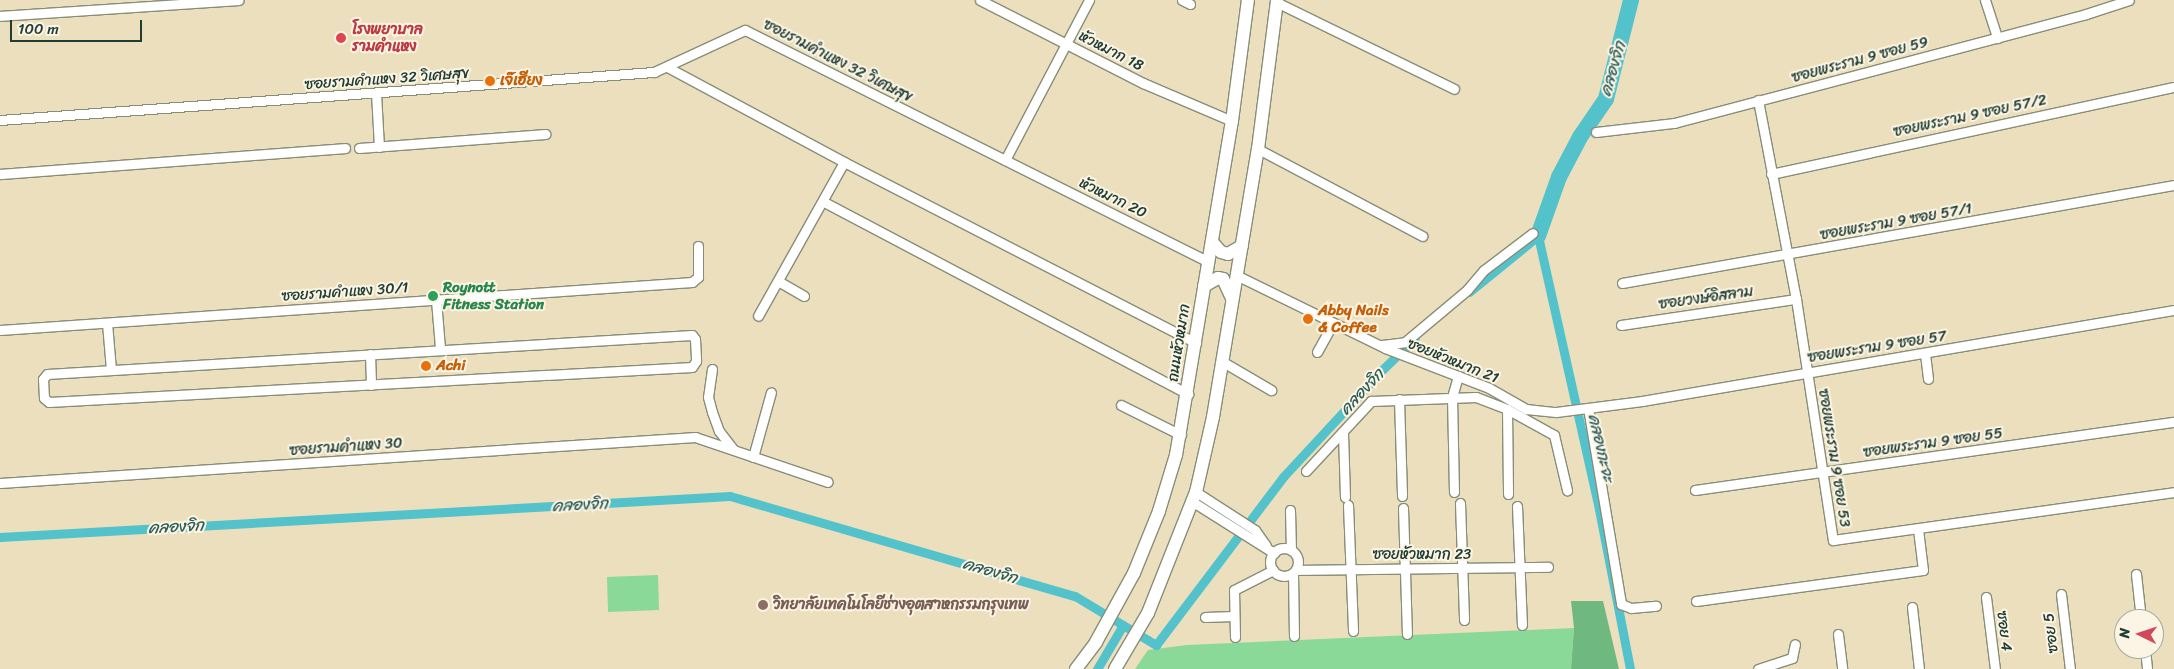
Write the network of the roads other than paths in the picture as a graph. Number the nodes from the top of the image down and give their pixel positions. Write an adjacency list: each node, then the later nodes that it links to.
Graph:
1 (238, 0): 8 (street)
2 (980, 0): 10 (street, หัวหมาก 18)
3 (1089, 0): 10 (street)
4 (1248, 0): 17 (main road, ถนนหัวหมาก)
5 (1985, 0): 9 (street)
6 (2129, 0): 9 (street, ซอยพระราม 9 ซอย 59)
7 (1276, 1): 13 (street); 23 (main road)
8 (0, 16)
9 (1996, 38): 15 (street, ซอยพระราม 9 ซอย 59)
10 (1066, 44): 17 (street, หัวหมาก 18); 24 (street)
11 (669, 68): 14 (street, ซอยรามคำแหง 32 วิเศษสุข); 24 (street, ซอยรามคำแหง 32 วิเศษสุข); 25 (street)
12 (2174, 87): 27 (street, ซอยพระราม 9 ซอย 57/2)
13 (1454, 89)
14 (376, 93): 16 (street, ซอยรามคำแหง 32 วิเศษสุข); 20 (street)
15 (1758, 100): 18 (street, ซอยพระราม 9 ซอย 59); 27 (street, ซอยพระราม 9 ซอย 53)
16 (0, 120)
17 (1232, 121): 32 (main road, ถนนหัวหมาก)
18 (1596, 132)
19 (545, 134): 20 (street)
20 (379, 147): 22 (street)
21 (345, 148): 26 (street)
22 (359, 148)
23 (1258, 149): 31 (street); 34 (main road)
24 (1005, 160): 36 (street, หัวหมาก 20)
25 (844, 162): 29 (street); 51 (street)
26 (0, 174)
27 (1771, 174): 35 (street, ซอยพระราม 9 ซอย 53)
28 (2174, 186): 35 (street, ซอยพระราม 9 ซอย 57/1)
29 (824, 202): 38 (street); 66 (street)
30 (1533, 233): 52 (street)
31 (1422, 236)
32 (1212, 242): 34 (main road); 36 (main road, ถนนหัวหมาก)
33 (698, 246): 44 (street, ซอยรามคำแหง 30/1)
34 (1242, 246): 37 (main road)
35 (1788, 255): 39 (street, ซอยพระราม 9 ซอย 57/1); 43 (street, ซอยพระราม 9 ซอย 53)
36 (1209, 262): 40 (main road, ถนนหัวหมาก)
37 (1236, 275): 42 (main road); 48 (street, ซอยหัวหมาก 21)
38 (778, 281): 41 (street); 46 (street)
39 (1622, 283)
40 (1204, 286): 42 (main road); 51 (main road, ถนนหัวหมาก)
41 (804, 296)
42 (1232, 298): 57 (main road)
43 (1796, 299): 49 (street, ซอยวงษ์อิสลาม); 60 (street, ซอยพระราม 9 ซอย 53)
44 (436, 300): 47 (street, ซอยรามคำแหง 30/1); 53 (street)
45 (2174, 310): 56 (street, ซอยพระราม 9 ซอย 57)
46 (758, 316)
47 (107, 323): 50 (street, ซอยรามคำแหง 30/1); 59 (street)
48 (1333, 323): 52 (street, ซอยหัวหมาก 21); 54 (street)
49 (1621, 324)
50 (0, 330)
51 (1196, 342): 66 (main road, ถนนหัวหมาก)
52 (1382, 347): 61 (street, ซอยหัวหมาก 21)
53 (440, 348): 55 (street); 63 (street)
54 (1317, 352)
55 (370, 354): 59 (street); 63 (street)
56 (1925, 354): 60 (street, ซอยพระราม 9 ซอย 57); 62 (street)
57 (1223, 362): 64 (street); 87 (main road)
58 (712, 369): 75 (street)
59 (111, 370): 63 (street)
60 (1807, 372): 70 (street, ซอยพระราม 9 ซอย 57); 78 (street, ซอยพระราม 9 ซอย 53)
61 (1458, 376): 67 (street); 70 (street, ซอยหัวหมาก 21)
62 (1928, 379)
63 (371, 384)
64 (1271, 390)
65 (772, 392): 76 (street)
66 (1188, 394): 74 (main road, ถนนหัวหมาก)
67 (1452, 397): 68 (street); 71 (street); 83 (street)
68 (1399, 399): 73 (street); 86 (street)
69 (1121, 405): 74 (street)
70 (1586, 408): 107 (street)
71 (1507, 409): 81 (street); 85 (street)
72 (2174, 422): 78 (street, ซอยพระราม 9 ซอย 55)
73 (1343, 433): 77 (street); 100 (street)
74 (1180, 435): 120 (main road, ถนนหัวหมาก)
75 (734, 451): 76 (street); 80 (street, ซอยรามคำแหง 30)
76 (753, 457): 79 (street)
77 (1306, 471)
78 (1825, 473): 82 (street, ซอยพระราม 9 ซอย 55); 92 (street, ซอยพระราม 9 ซอย 53)
79 (828, 482)
80 (0, 483)
81 (1568, 490)
82 (1695, 490)
83 (1454, 492)
84 (2174, 492): 92 (street, ซอยพระราม 9 ซอย 53)
85 (1508, 494)
86 (1402, 496)
87 (1194, 497): 93 (street); 93 (street); 121 (main road)
88 (1460, 503): 101 (street)
89 (1517, 506): 96 (street)
90 (1403, 508): 98 (street)
91 (1290, 510): 94 (street)
92 (1918, 529): 106 (street)
93 (1252, 534): 95 (street)
94 (1291, 550): 95 (street); 102 (street)
95 (1274, 553): 99 (street)
96 (1520, 567): 97 (street, ซอยหัวหมาก 23); 101 (street, ซอยหัวหมาก 23); 113 (street)
97 (1548, 567)
98 (1406, 569): 100 (street, ซอยหัวหมาก 23); 101 (street, ซอยหัวหมาก 23); 115 (street)
99 (1273, 570): 102 (street, ซอยหัวหมาก 23); 110 (street)
100 (1350, 570): 102 (street, ซอยหัวหมาก 23); 114 (street)
101 (1462, 570): 112 (street)
102 (1294, 572): 118 (street)
103 (2136, 574): 109 (street)
104 (2060, 594): 126 (street, ซอย 5)
105 (1986, 597): 125 (street, ซอย 4)
106 (1696, 601)
107 (1656, 606)
108 (1912, 607): 124 (street)
109 (2140, 609)
110 (1234, 616): 111 (street); 117 (street)
111 (1205, 617)
112 (1464, 620)
113 (1522, 625)
114 (1353, 631)
115 (1407, 634)
116 (1838, 634): 123 (street)
117 (1235, 636)
118 (1294, 636)
119 (1795, 644): 122 (street)
120 (1076, 669)
121 (1115, 669)
122 (1758, 669)
123 (1842, 669)
124 (1919, 669)
125 (1995, 669)
126 (2070, 669)

